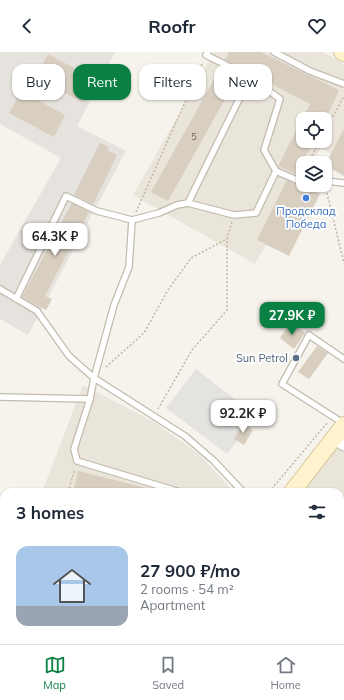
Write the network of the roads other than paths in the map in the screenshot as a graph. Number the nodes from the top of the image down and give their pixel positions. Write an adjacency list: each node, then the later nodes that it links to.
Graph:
1 (274, 52): 4 (lane)
2 (207, 53): 3 (lane)
3 (227, 64)
4 (344, 84)
5 (272, 93): 7 (lane)
6 (239, 100): 11 (lane)
7 (276, 171): 8 (lane); 11 (lane)
8 (296, 180)
9 (332, 182): 10 (lane)
10 (344, 183)
11 (188, 203): 12 (lane)
12 (132, 220): 14 (lane); 16 (lane)
13 (0, 289): 14 (lane)
14 (16, 299): 16 (lane)
15 (344, 359): 19 (lane)
16 (94, 378): 18 (lane); 22 (lane)
17 (0, 397): 18 (lane)
18 (90, 399): 21 (lane)
19 (340, 422): 20 (main road)
20 (339, 442): 23 (main road)
21 (167, 488)
22 (239, 488)
23 (296, 488)

